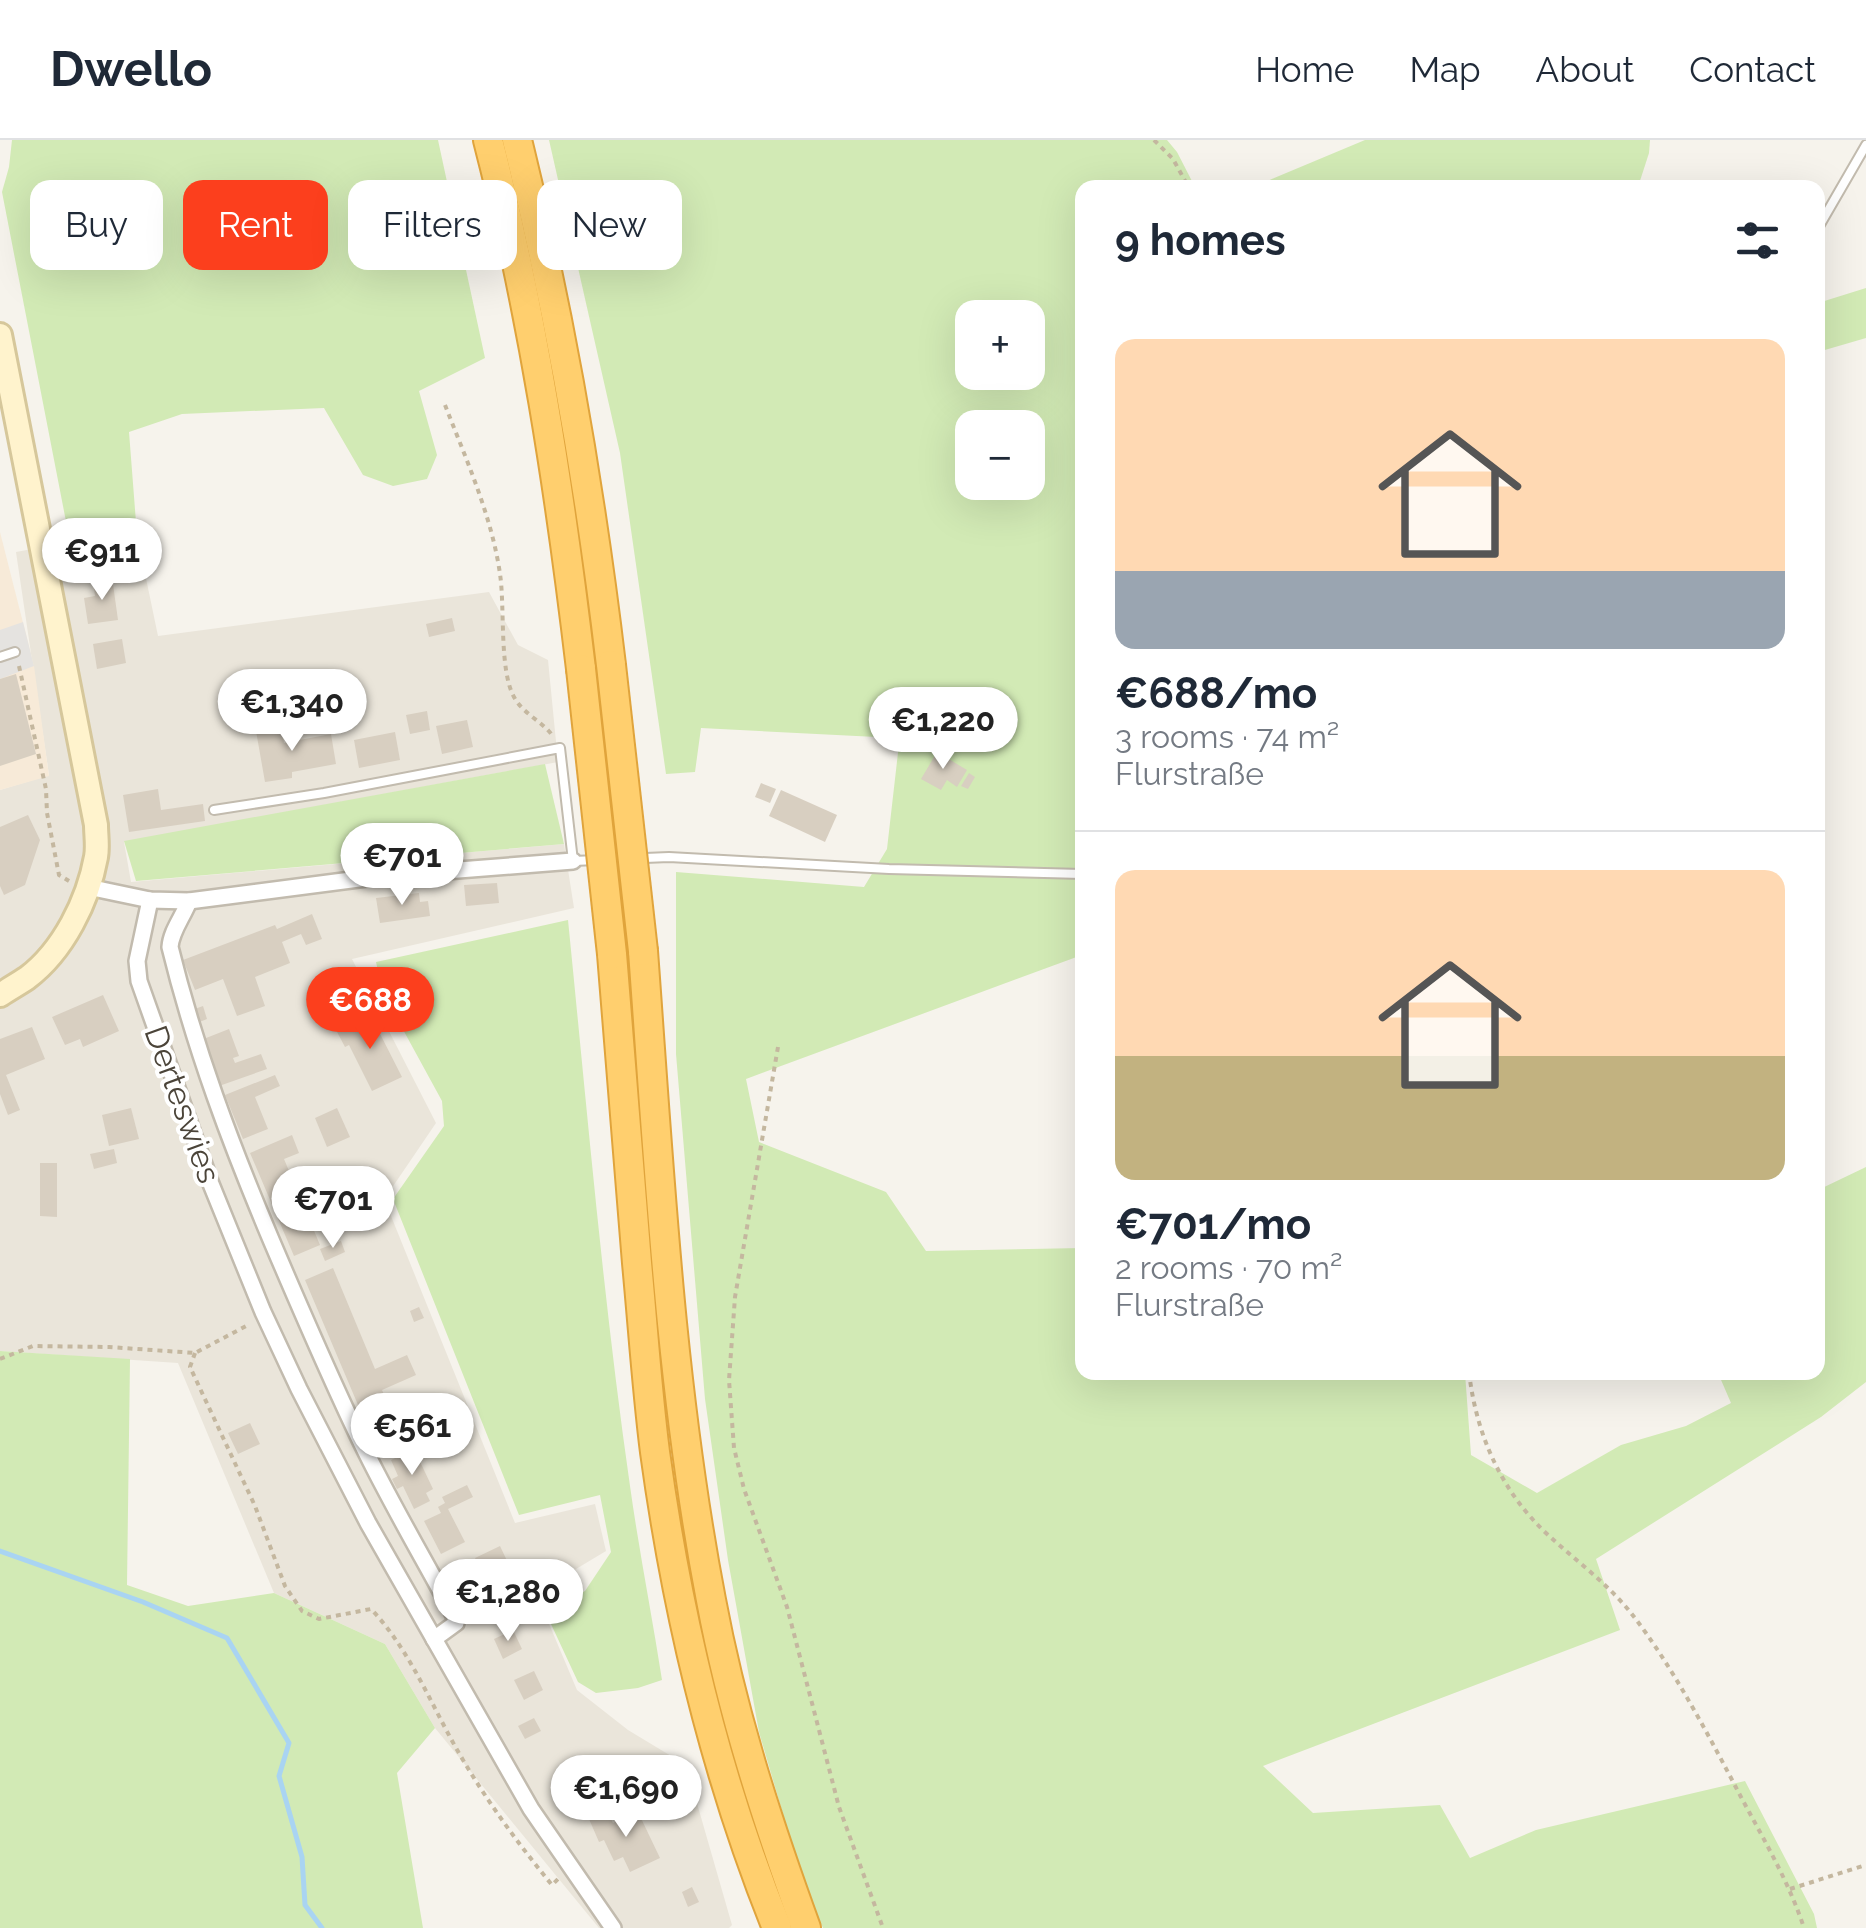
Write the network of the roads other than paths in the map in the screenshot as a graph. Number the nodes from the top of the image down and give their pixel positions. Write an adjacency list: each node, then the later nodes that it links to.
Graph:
1 (488, 140): 17 (highway, bridge)
2 (517, 140): 18 (highway, bridge)
3 (1866, 144): 4 (lane)
4 (1825, 216)
5 (0, 335): 11 (main road)
6 (15, 652): 7 (lane)
7 (0, 657)
8 (214, 810): 9 (lane)
9 (573, 861): 10 (lane); 13 (street)
10 (1075, 874)
11 (88, 887): 12 (street); 14 (main road)
12 (150, 900): 13 (street); 15 (street, Derteswies)
13 (189, 901): 15 (street)
14 (0, 995)
15 (434, 1639): 16 (street, Derteswies)
16 (613, 1928)
17 (777, 1928)
18 (806, 1928)

